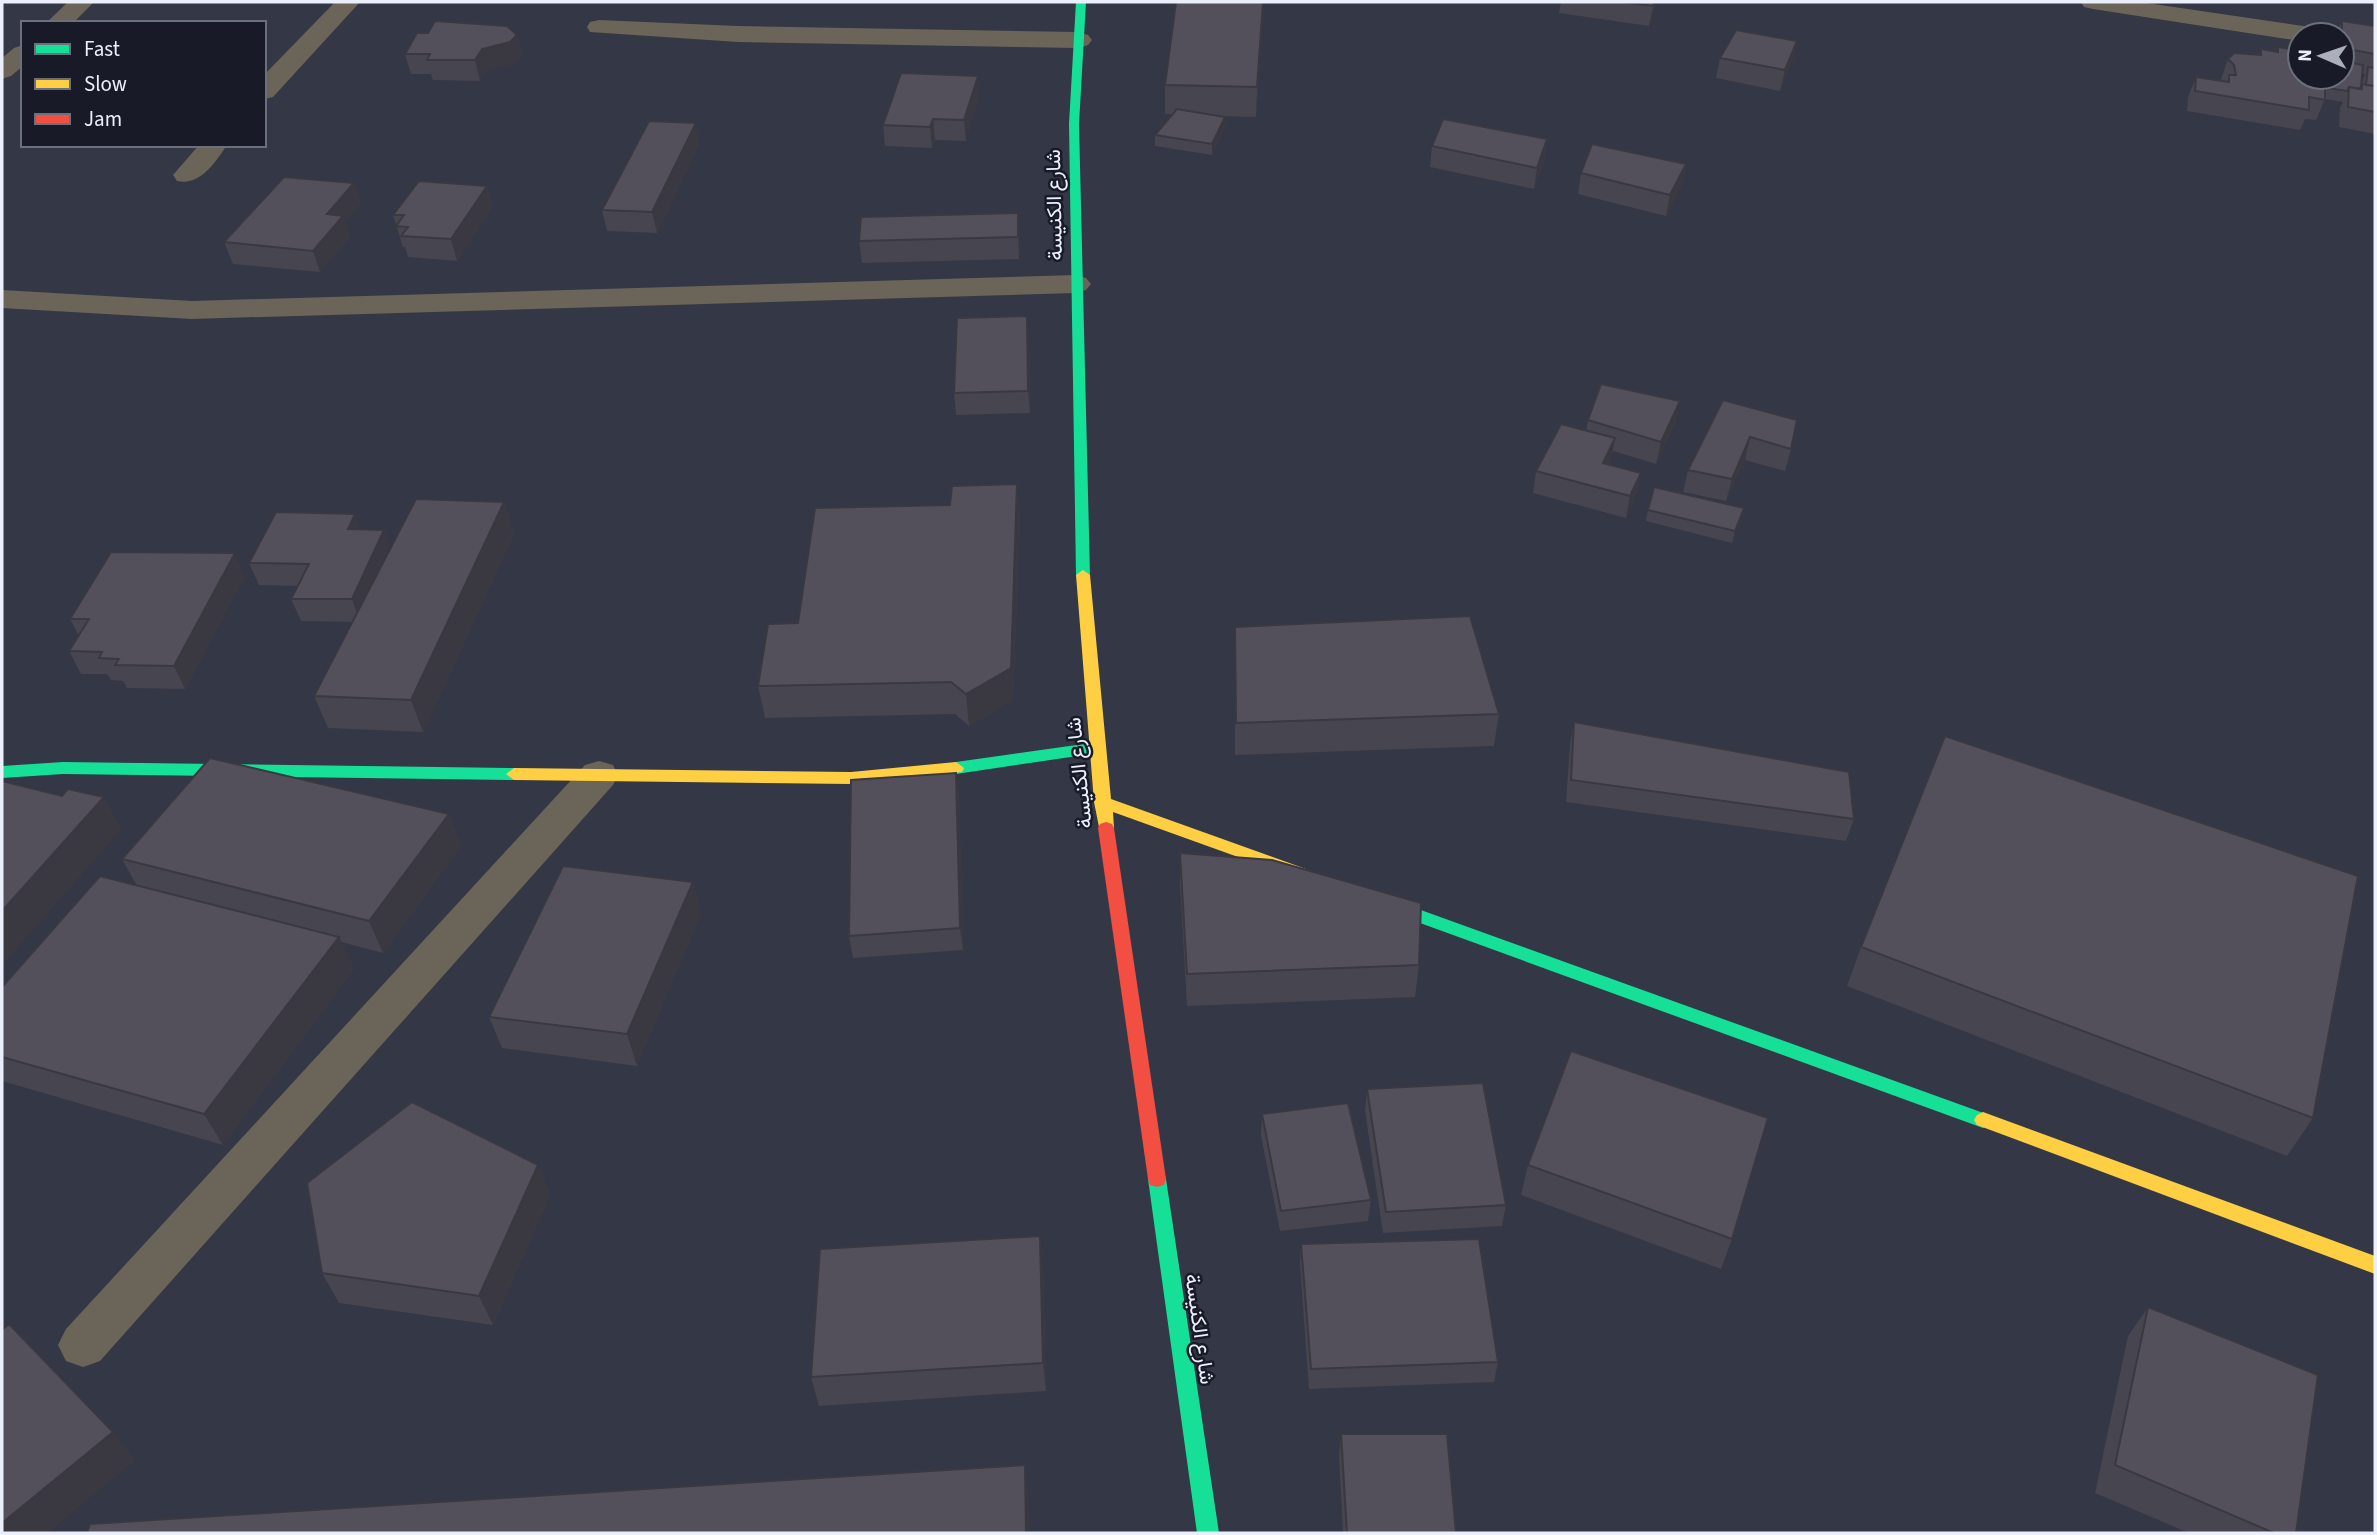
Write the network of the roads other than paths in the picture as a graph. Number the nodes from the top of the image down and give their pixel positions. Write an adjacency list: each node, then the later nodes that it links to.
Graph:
1 (82, 2): 6 (street)
2 (348, 2): 12 (street)
3 (1081, 2): 9 (main road, شارع الكنيسة)
4 (2093, 2): 5 (street)
5 (2126, 4): 8 (street)
6 (60, 21)
7 (599, 27): 9 (street)
8 (2286, 31)
9 (1079, 40): 15 (main road, شارع الكنيسة)
10 (21, 55): 11 (street)
11 (2, 71)
12 (266, 89)
13 (212, 147): 14 (street)
14 (187, 175)
15 (1076, 284): 16 (street); 17 (main road, شارع الكنيسة)
16 (2, 299)
17 (1098, 747): 19 (main road); 20 (main road, شارع الكنيسة)
18 (2, 772): 19 (main road)
19 (599, 775): 24 (street)
20 (1102, 802): 21 (main road); 25 (main road, شارع الكنيسة)
21 (1325, 882)
22 (1351, 891): 23 (main road)
23 (2375, 1265)
24 (83, 1345)
25 (1208, 1533)

